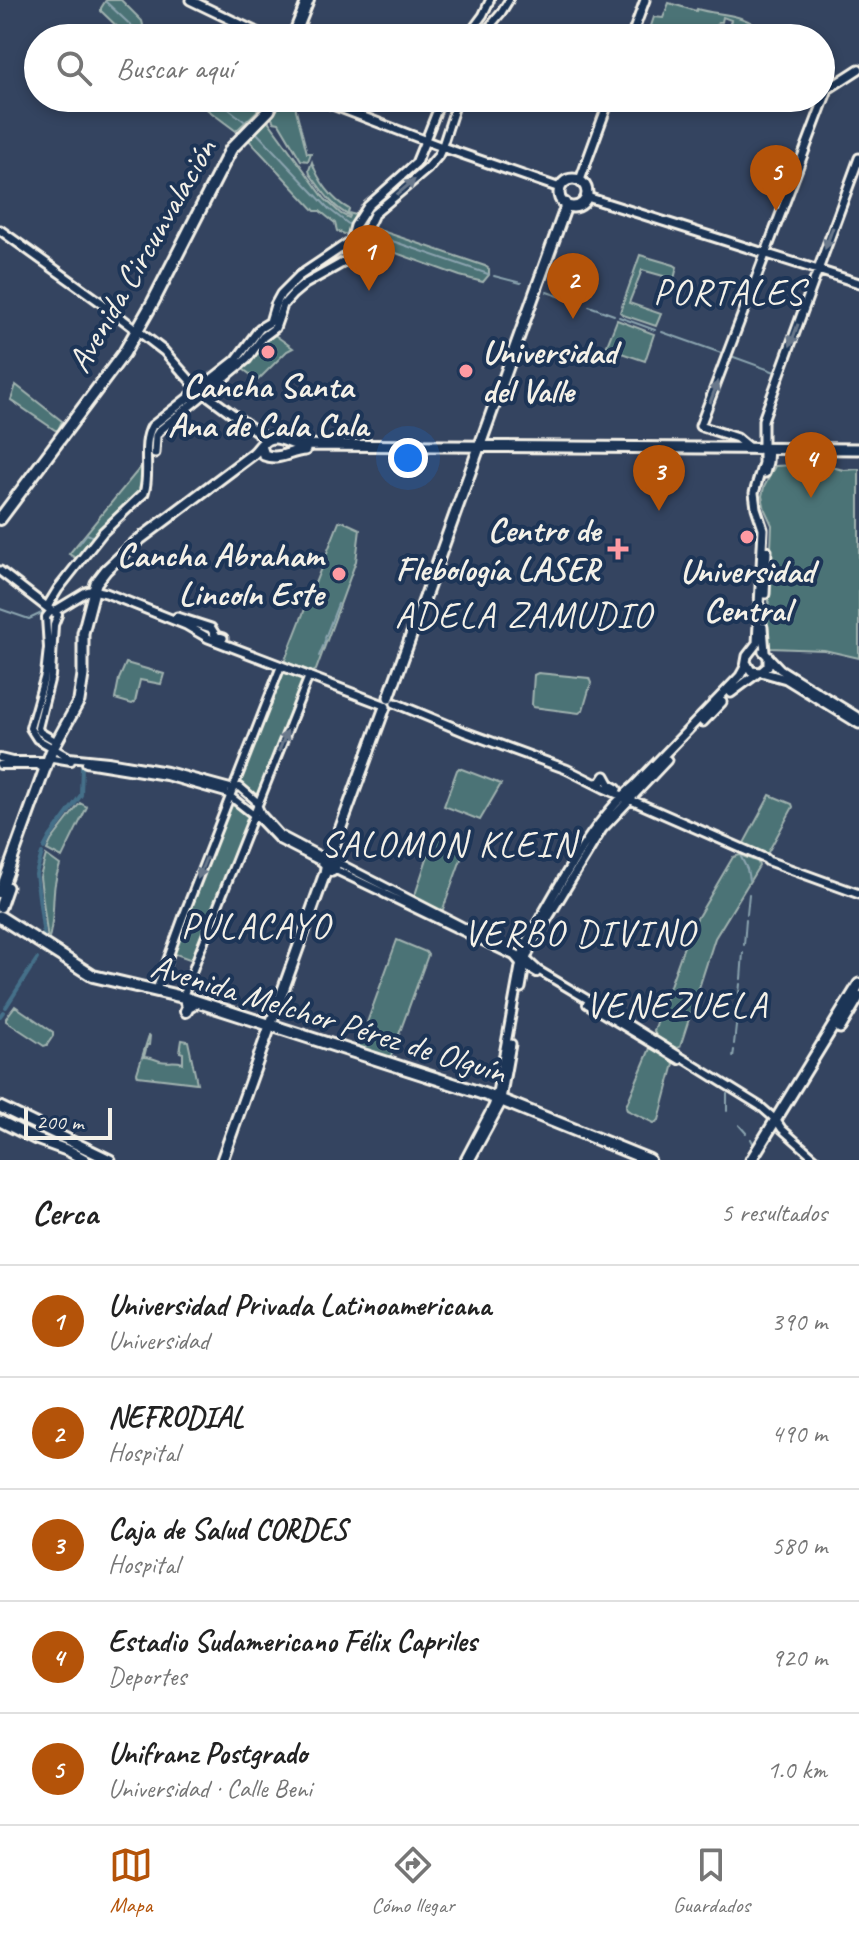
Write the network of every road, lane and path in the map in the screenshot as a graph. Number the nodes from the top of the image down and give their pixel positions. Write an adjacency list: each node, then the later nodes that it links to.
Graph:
1 (190, 0): 6 (main road)
2 (311, 0): 7 (highway)
3 (509, 0): 9 (street)
4 (643, 0): 10 (main road)
5 (490, 1): 8 (street)
6 (240, 24)
7 (302, 24)
8 (476, 24)
9 (491, 24)
10 (634, 24)
11 (859, 69): 12 (main road)
12 (835, 84)
13 (260, 112): 30 (highway, Avenida Circunvalación)
14 (350, 112): 19 (main road)
15 (436, 112): 19 (street)
16 (453, 112): 20 (street)
17 (603, 112): 22 (main road)
18 (819, 112): 27 (main road)
19 (425, 141): 20 (main road); 31 (main road)
20 (442, 147): 23 (main road); 31 (main road, one-way to 20)
21 (859, 158): 28 (main road, one-way to 28)
22 (578, 179): 23 (main road); 24 (main road)
23 (560, 188): 25 (main road)
24 (587, 197): 25 (main road); 27 (main road)
25 (568, 205): 32 (main road); 40 (main road)
26 (0, 230): 30 (main road)
27 (767, 254): 28 (main road); 36 (main road, one-way to 27)
28 (818, 270): 29 (main road); 38 (main road, one-way to 38)
29 (859, 283)
30 (135, 329): 31 (main road); 42 (highway, Avenida Circunvalación); 43 (highway, Avenida Circunvalación)
31 (201, 391): 35 (main road); 37 (main road); 37 (main road)
32 (488, 436): 34 (main road); 40 (main road)
33 (290, 443): 35 (main road); 40 (main road); 41 (main road)
34 (496, 446): 36 (main road); 40 (main road)
35 (263, 447): 41 (main road); 46 (main road)
36 (749, 448): 38 (main road)
37 (151, 451): 47 (main road)
38 (766, 451): 39 (main road); 40 (main road); 44 (main road)
39 (859, 451)
40 (477, 452): 41 (main road); 54 (main road)
41 (288, 454)
42 (0, 511)
43 (0, 519)
44 (765, 531): 48 (main road); 49 (main road)
45 (0, 571): 47 (main road)
46 (98, 586): 47 (main road); 51 (main road); 54 (main road); 56 (main road)
47 (51, 612): 56 (street); 56 (street)
48 (753, 651): 49 (main road); 50 (main road)
49 (766, 654): 52 (main road); 55 (main road)
50 (746, 662): 52 (main road); 60 (main road)
51 (281, 666): 53 (main road); 61 (street)
52 (759, 673): 55 (main road); 63 (main road)
53 (309, 676): 54 (main road); 64 (street, one-way to 53)
54 (389, 703): 59 (main road); 63 (main road); 66 (main road)
55 (859, 721)
56 (49, 757): 57 (street); 58 (street); 61 (street); 62 (street); 67 (main road); 69 (main road)
57 (0, 758)
58 (0, 765)
59 (595, 783): 60 (main road); 63 (main road)
60 (634, 786): 63 (main road)
61 (234, 788): 62 (street); 64 (street)
62 (230, 796): 65 (street); 74 (street, one-way to 74)
63 (624, 799): 68 (main road); 72 (main road)
64 (257, 807): 65 (street); 66 (street)
65 (253, 816): 66 (street); 76 (street)
66 (331, 864): 72 (street); 72 (street); 77 (main road)
67 (0, 893)
68 (859, 894)
69 (0, 907)
70 (0, 917): 74 (highway, Avenida Melchor Pérez de Olguín)
71 (0, 924): 74 (highway, Avenida Melchor Pérez de Olguín)
72 (523, 961): 78 (main road); 81 (street)
73 (859, 984): 81 (main road)
74 (156, 993): 76 (highway, Avenida Melchor Pérez de Olguín)
75 (859, 996): 81 (main road)
76 (186, 1004): 77 (highway, Avenida Melchor Pérez de Olguín)
77 (272, 1029): 78 (highway, Avenida Melchor Pérez de Olguín); 84 (main road)
78 (498, 1101): 85 (main road); 86 (highway, Avenida Melchor Pérez de Olguín); 87 (highway, Avenida Melchor Pérez de Olguín)
79 (0, 1107): 83 (main road)
80 (0, 1121): 82 (main road)
81 (778, 1125): 88 (main road); 89 (main road); 90 (street)
82 (85, 1160)
83 (110, 1160)
84 (225, 1160)
85 (468, 1160)
86 (636, 1160)
87 (649, 1160)
88 (751, 1160)
89 (758, 1160)
90 (817, 1160)

